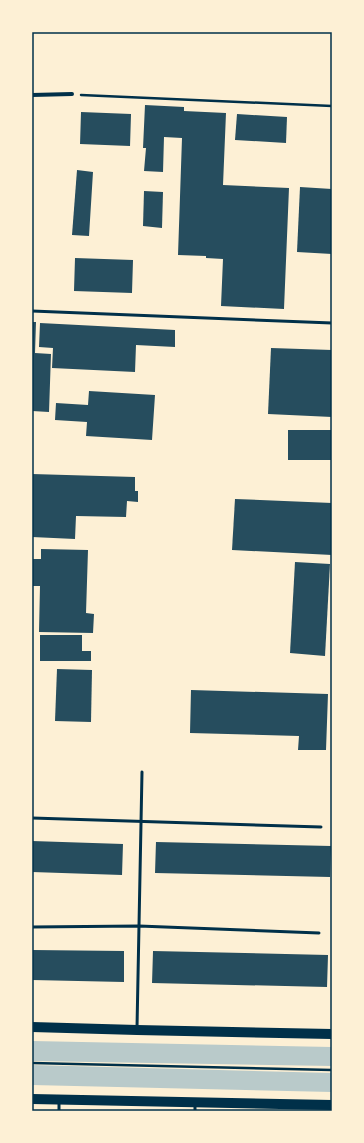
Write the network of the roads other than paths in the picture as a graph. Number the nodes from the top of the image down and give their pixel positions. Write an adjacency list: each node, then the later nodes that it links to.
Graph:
1 (72, 94): 2 (street)
2 (32, 95)
3 (32, 311): 4 (lane)
4 (332, 323)
5 (142, 772): 7 (lane)
6 (32, 818): 7 (lane)
7 (142, 821): 8 (lane); 9 (lane)
8 (321, 827)
9 (139, 926): 10 (lane); 11 (lane); 13 (lane)
10 (32, 927)
11 (319, 933)
12 (32, 1027): 13 (main road)
13 (137, 1030): 14 (main road)
14 (332, 1034)
15 (32, 1099): 16 (main road)
16 (59, 1100): 18 (main road); 19 (lane)
17 (332, 1105): 18 (main road)
18 (195, 1107)
19 (59, 1111)

